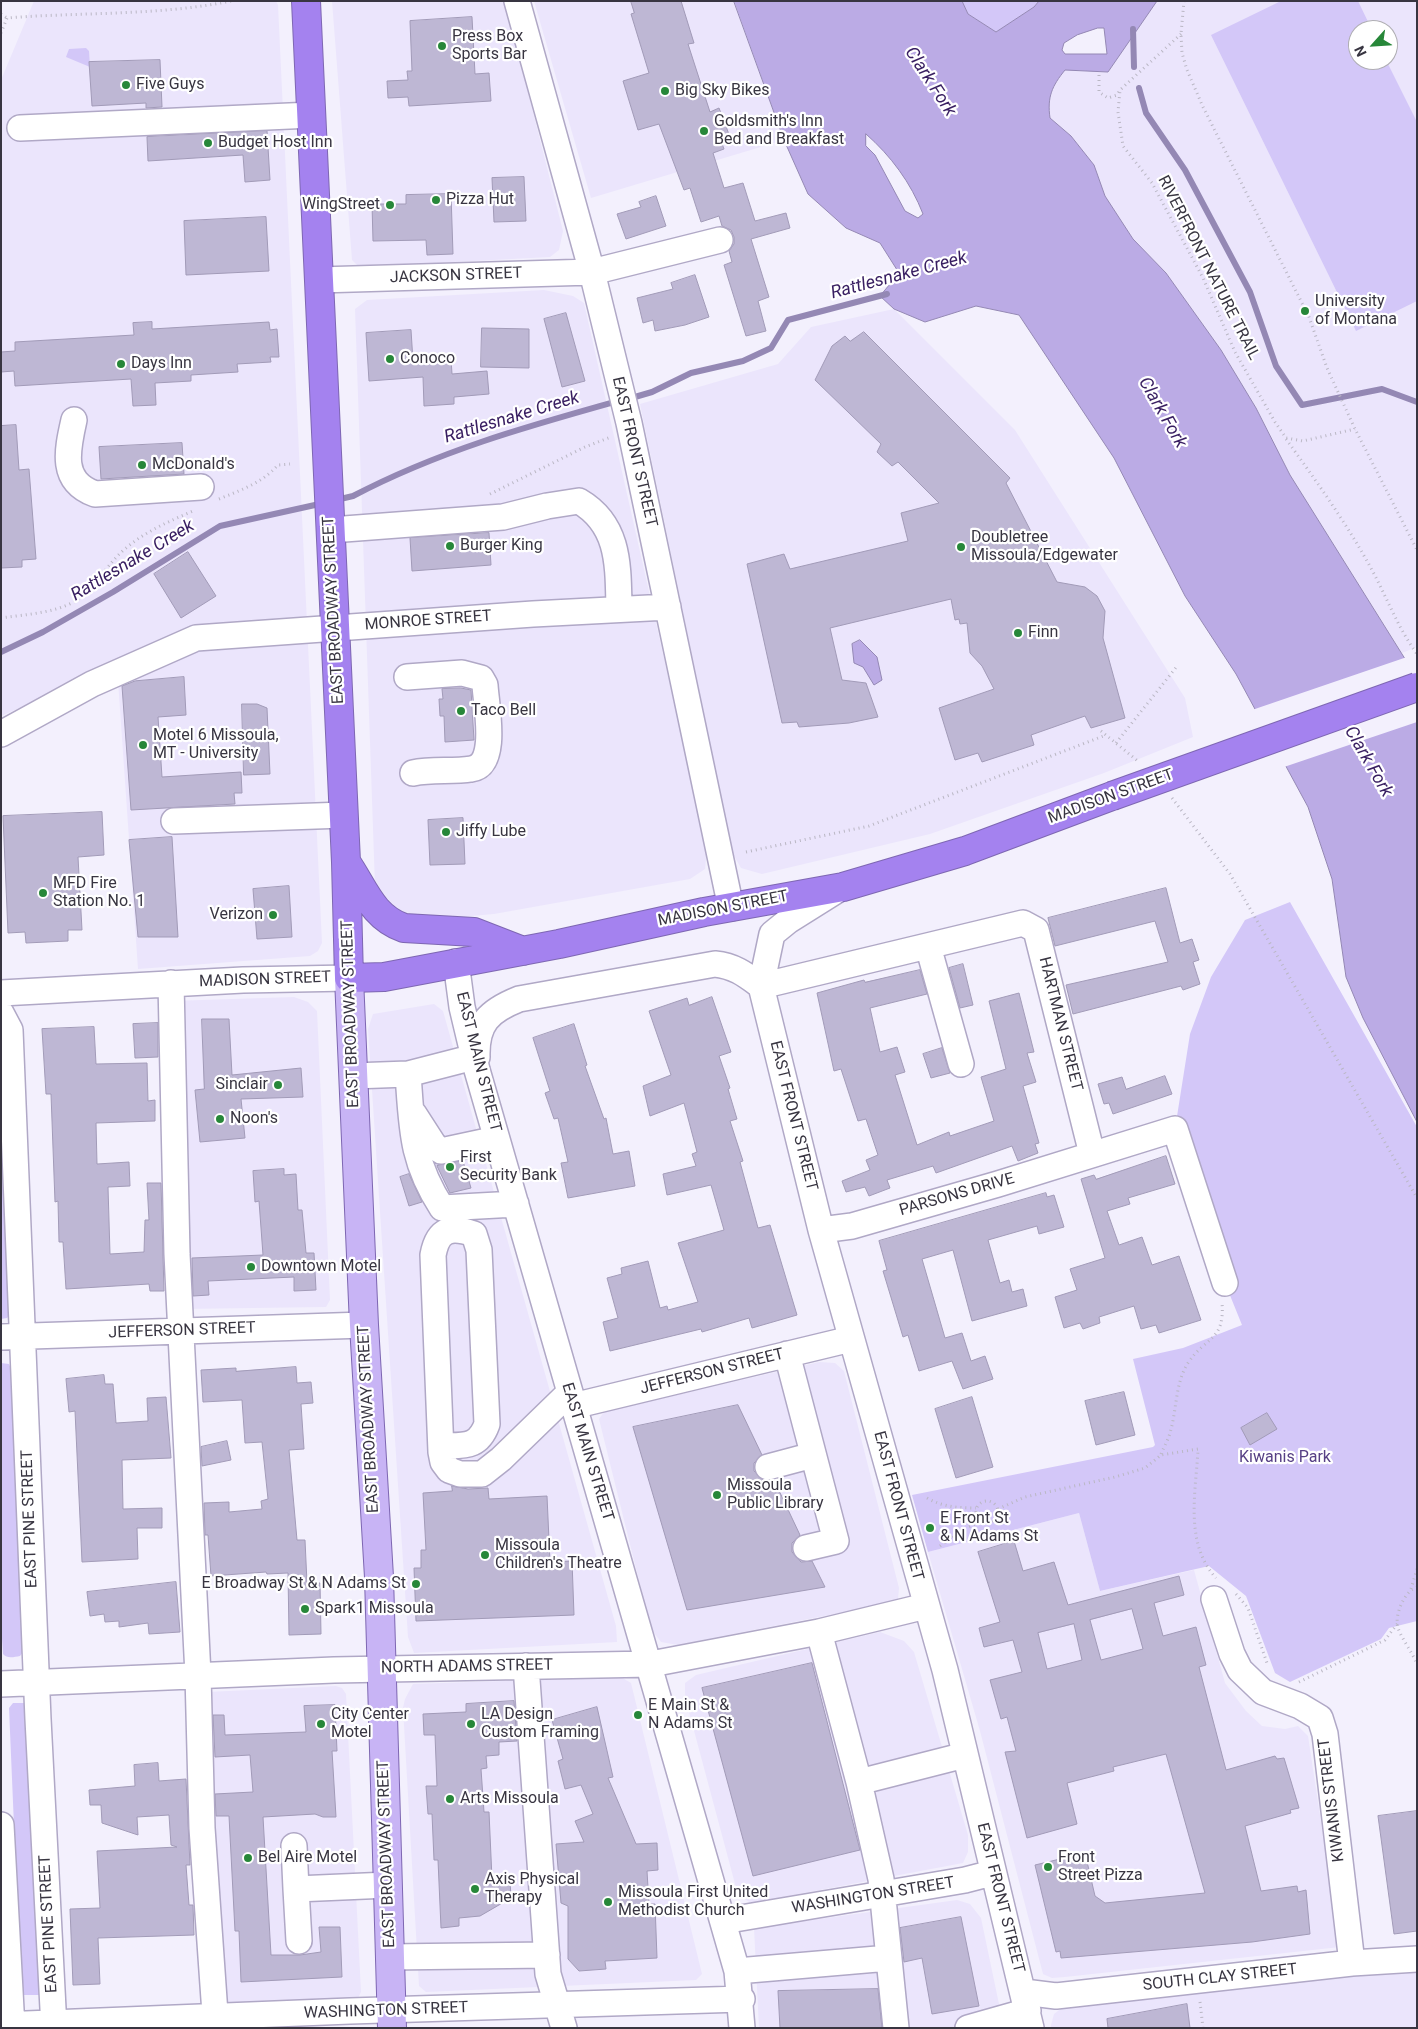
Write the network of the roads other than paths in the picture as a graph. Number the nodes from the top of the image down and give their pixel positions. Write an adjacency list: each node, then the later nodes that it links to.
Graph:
1 (306, 1): 3 (highway, EAST BROADWAY STREET)
2 (517, 1): 6 (street, EAST FRONT STREET)
3 (312, 115): 4 (street); 7 (highway, EAST BROADWAY STREET)
4 (20, 128)
5 (720, 240): 6 (street, JACKSON STREET)
6 (592, 272): 7 (street, JACKSON STREET); 11 (street, EAST FRONT STREET)
7 (319, 280): 10 (highway, EAST BROADWAY STREET)
8 (74, 420): 9 (street)
9 (202, 500)
10 (331, 530): 12 (street); 13 (highway, EAST BROADWAY STREET)
11 (668, 607): 12 (street, MONROE STREET); 22 (street, EAST FRONT STREET)
12 (619, 609): 13 (street, MONROE STREET)
13 (335, 628): 16 (street, MONROE STREET); 18 (highway, EAST BROADWAY STREET)
14 (407, 677): 17 (street)
15 (1417, 687): 21 (highway, MADISON STREET, bridge)
16 (1, 734)
17 (413, 773)
18 (344, 815): 19 (street); 20 (highway, EAST BROADWAY STREET)
19 (174, 821)
20 (346, 862): 24 (highway); 26 (highway, EAST BROADWAY STREET)
21 (843, 887): 22 (highway, MADISON STREET); 28 (street)
22 (731, 908): 24 (highway, MADISON STREET)
23 (928, 946): 28 (street, HARTMAN STREET); 32 (street); 37 (street, HARTMAN STREET)
24 (523, 951): 25 (highway, MADISON STREET)
25 (456, 962): 26 (highway, MADISON STREET); 31 (street, EAST MAIN STREET)
26 (349, 978): 27 (street, MADISON STREET); 34 (main road, EAST BROADWAY STREET)
27 (171, 983): 29 (street, MADISON STREET); 42 (street)
28 (761, 986): 31 (street); 39 (street, EAST FRONT STREET)
29 (1, 993)
30 (1, 1013): 43 (street, EAST PINE STREET)
31 (476, 1063): 33 (street); 36 (street, EAST MAIN STREET)
32 (961, 1064)
33 (408, 1074): 34 (street); 35 (street)
34 (352, 1076): 41 (main road, EAST BROADWAY STREET)
35 (411, 1110): 36 (street); 38 (street)
36 (497, 1138): 38 (street, EAST MAIN STREET)
37 (1092, 1154): 39 (street, PARSONS DRIVE); 40 (street)
38 (516, 1204): 46 (street, EAST MAIN STREET)
39 (821, 1230): 44 (street, EAST FRONT STREET)
40 (1224, 1280)
41 (364, 1325): 42 (street, JEFFERSON STREET); 56 (main road, EAST BROADWAY STREET)
42 (181, 1332): 43 (street, JEFFERSON STREET); 57 (street)
43 (12, 1336): 58 (street, EAST PINE STREET)
44 (851, 1339): 45 (street, JEFFERSON STREET); 52 (street, EAST FRONT STREET)
45 (787, 1354): 46 (street, JEFFERSON STREET); 48 (street)
46 (571, 1400): 47 (street); 54 (street, EAST MAIN STREET)
47 (441, 1446): 47 (street)
48 (813, 1455): 49 (street); 50 (street)
49 (768, 1467)
50 (806, 1548)
51 (1223, 1591): 74 (street, KIWANIS STREET)
52 (926, 1606): 53 (street, NORTH ADAMS STREET); 60 (street, EAST FRONT STREET)
53 (819, 1632): 54 (street, NORTH ADAMS STREET); 61 (street)
54 (651, 1664): 55 (street, NORTH ADAMS STREET); 68 (street, EAST MAIN STREET)
55 (526, 1666): 56 (street, NORTH ADAMS STREET); 70 (street)
56 (382, 1669): 57 (street, NORTH ADAMS STREET); 65 (main road, EAST BROADWAY STREET)
57 (198, 1674): 58 (street, NORTH ADAMS STREET); 82 (street)
58 (37, 1682): 59 (street, NORTH ADAMS STREET); 83 (street, EAST PINE STREET)
59 (1, 1684)
60 (964, 1755): 61 (street); 64 (street, EAST FRONT STREET)
61 (860, 1782): 67 (street)
62 (1, 1825): 84 (street)
63 (294, 1846): 66 (street)
64 (992, 1873): 67 (street, WASHINGTON STREET); 77 (street, EAST FRONT STREET)
65 (388, 1884): 66 (street); 71 (main road, EAST BROADWAY STREET)
66 (296, 1889): 69 (street)
67 (883, 1894): 68 (street, WASHINGTON STREET); 72 (street)
68 (723, 1921): 75 (street, EAST MAIN STREET)
69 (299, 1941)
70 (547, 1954): 71 (street); 79 (street)
71 (390, 1957): 80 (main road, EAST BROADWAY STREET)
72 (889, 1958): 75 (street); 86 (street)
73 (1417, 1959): 74 (street, SOUTH CLAY STREET)
74 (1352, 1963): 77 (street, SOUTH CLAY STREET)
75 (737, 1971): 76 (street, EAST MAIN STREET)
76 (742, 1999): 79 (street, WASHINGTON STREET); 85 (street, EAST MAIN STREET)
77 (1027, 2010): 87 (street)
78 (526, 2017): 79 (street, WASHINGTON STREET); 80 (street, WASHINGTON STREET)
79 (561, 2017)
80 (392, 2019): 81 (street, WASHINGTON STREET)
81 (319, 2021): 82 (street, WASHINGTON STREET)
82 (215, 2022): 83 (street, WASHINGTON STREET)
83 (54, 2025): 84 (street, WASHINGTON STREET)
84 (8, 2026)
85 (742, 2028)
86 (896, 2028)
87 (968, 2028)

